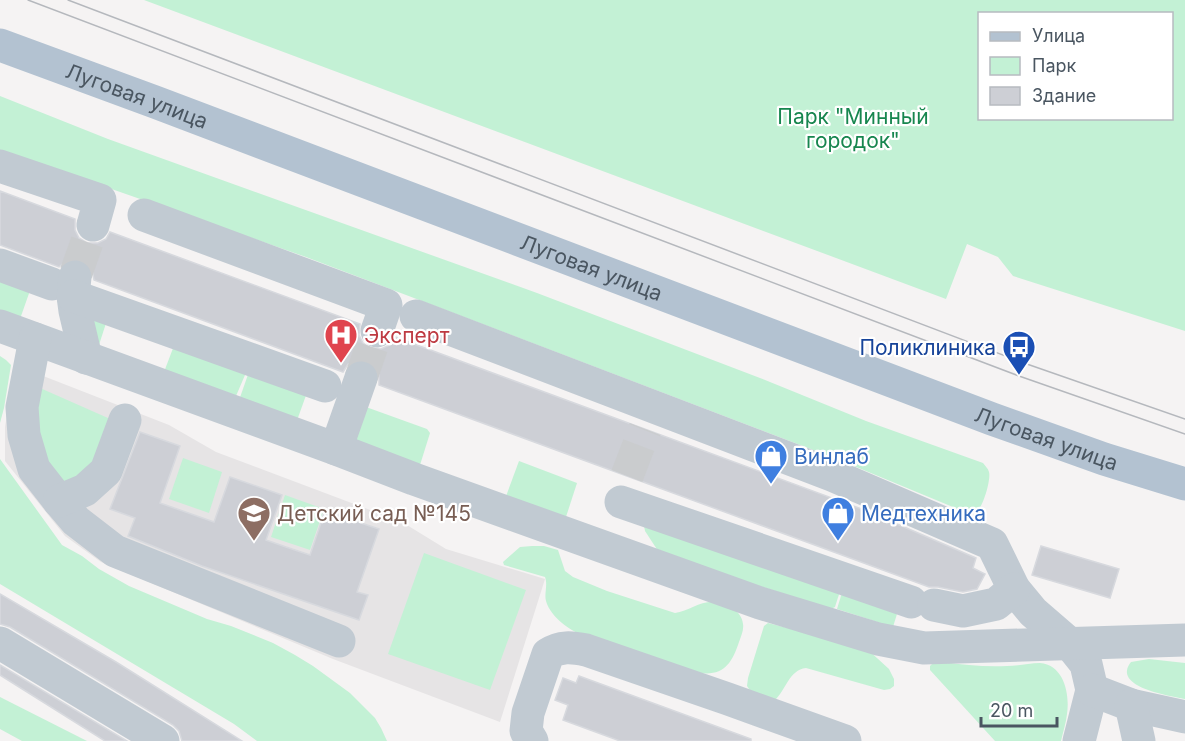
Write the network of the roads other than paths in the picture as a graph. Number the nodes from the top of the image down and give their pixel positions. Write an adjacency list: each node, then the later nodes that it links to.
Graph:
1 (0, 45): 16 (main road, Луговая улица)
2 (0, 166): 4 (street)
3 (144, 215): 9 (street)
4 (93, 225)
5 (0, 265): 6 (street)
6 (67, 284): 11 (street); 13 (street)
7 (416, 316): 19 (street)
8 (0, 326): 10 (street)
9 (377, 331)
10 (35, 339): 11 (street); 17 (street)
11 (86, 358): 15 (street)
12 (360, 378): 15 (street)
13 (325, 386)
14 (125, 420): 17 (street)
15 (336, 449): 18 (street)
16 (1185, 484)
17 (58, 501): 21 (street)
18 (653, 564): 19 (street); 23 (street)
19 (1014, 590): 23 (street)
20 (1185, 640): 23 (street)
21 (339, 641)
22 (0, 643): 27 (street)
23 (1070, 644): 24 (street)
24 (1092, 690): 25 (street); 30 (street)
25 (1131, 705): 26 (street); 31 (street)
26 (1185, 717)
27 (164, 741)
28 (532, 741): 29 (street)
29 (845, 741)
30 (1079, 741)
31 (1139, 741)

